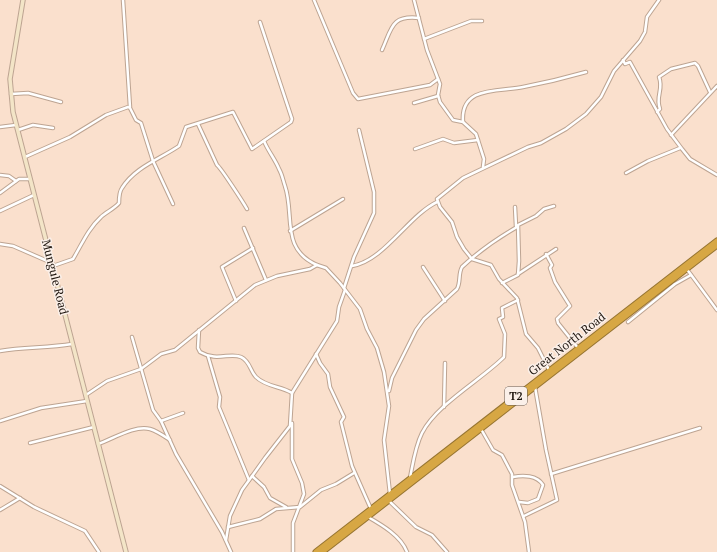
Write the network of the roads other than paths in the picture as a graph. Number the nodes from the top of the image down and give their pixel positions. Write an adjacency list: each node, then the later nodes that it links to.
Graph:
1 (23, 0): 16 (street, Mungule Road)
2 (123, 0): 20 (street)
3 (314, 0): 13 (street)
4 (414, 0): 6 (street)
5 (659, 0): 11 (street)
6 (419, 18): 9 (street); 10 (street)
7 (482, 21): 9 (street)
8 (260, 22): 31 (street)
9 (424, 39): 13 (street)
10 (382, 50)
11 (623, 60): 21 (street); 36 (street)
12 (586, 72): 22 (street)
13 (438, 79): 17 (street)
14 (717, 86): 15 (street)
15 (710, 92): 21 (street); 29 (street)
16 (10, 94): 18 (street); 24 (street, Mungule Road)
17 (438, 96): 19 (street); 22 (street)
18 (61, 102)
19 (414, 103)
20 (130, 107): 34 (street); 35 (street)
21 (657, 112): 29 (street)
22 (464, 122): 30 (street)
23 (198, 124): 31 (street); 35 (street); 49 (street)
24 (16, 125): 25 (street); 27 (street, Mungule Road)
25 (0, 127)
26 (53, 128): 27 (street)
27 (18, 130): 34 (street, Mungule Road)
28 (359, 130): 63 (street)
29 (671, 135): 32 (street)
30 (478, 140): 33 (street); 36 (street)
31 (264, 141): 53 (street)
32 (681, 148): 37 (street); 39 (street)
33 (415, 149)
34 (25, 157): 40 (street, Mungule Road)
35 (153, 161): 46 (street); 61 (street)
36 (483, 168): 45 (street)
37 (626, 173)
38 (0, 175): 41 (street)
39 (717, 175)
40 (30, 179): 41 (street); 43 (street, Mungule Road)
41 (16, 181): 42 (street)
42 (0, 193)
43 (34, 195): 50 (street); 61 (street, Mungule Road)
44 (343, 199): 53 (street)
45 (437, 202): 60 (street); 63 (street)
46 (173, 204)
47 (554, 206): 51 (street)
48 (515, 207): 51 (street)
49 (247, 209)
50 (0, 211)
51 (516, 226): 60 (street); 67 (street)
52 (244, 228): 57 (street)
53 (290, 231): 62 (street)
54 (717, 241): 65 (highway, Great North Road / T2)
55 (0, 244): 61 (street)
56 (717, 245): 65 (highway, Great North Road / T2)
57 (253, 248): 66 (street); 74 (street)
58 (556, 248): 59 (street)
59 (546, 254): 67 (street); 81 (street)
60 (472, 259): 71 (street); 75 (street)
61 (52, 265): 80 (street, Mungule Road)
62 (317, 265): 69 (street); 72 (street)
63 (352, 266): 72 (street)
64 (423, 267): 75 (street)
65 (685, 268): 68 (street); 81 (highway, Great North Road / T2); 87 (highway, Great North Road / T2)
66 (265, 275): 69 (street); 70 (street)
67 (518, 275): 71 (street)
68 (691, 276): 76 (street); 77 (street)
69 (273, 277): 70 (street)
70 (266, 280): 74 (street)
71 (502, 283): 73 (street)
72 (344, 289): 83 (street); 89 (street)
73 (518, 300): 87 (street); 93 (street)
74 (236, 301): 78 (street)
75 (445, 301): 89 (street)
76 (717, 310)
77 (628, 322)
78 (199, 330): 84 (street); 86 (street)
79 (132, 337): 86 (street)
80 (72, 344): 82 (street); 91 (street, Mungule Road)
81 (578, 348): 87 (highway, Great North Road / T2)
82 (0, 351)
83 (316, 354): 90 (street); 104 (street)
84 (208, 356): 90 (street); 109 (street)
85 (444, 363): 93 (street)
86 (141, 369): 91 (street); 96 (street)
87 (550, 372): 88 (highway, Great North Road / T2); 108 (highway, Great North Road / T2)
88 (535, 387): 100 (highway, Great North Road / T2); 105 (street)
89 (388, 392): 111 (street)
90 (292, 393): 97 (street)
91 (86, 395): 92 (street, Mungule Road)
92 (87, 401): 95 (street); 98 (street, Mungule Road)
93 (444, 408): 108 (street)
94 (183, 413): 96 (street)
95 (0, 421)
96 (161, 421): 101 (street)
97 (291, 423): 106 (street); 114 (street)
98 (94, 427): 102 (street); 103 (street, Mungule Road)
99 (700, 428): 105 (street)
100 (481, 429): 107 (street); 111 (highway, Great North Road / T2)
101 (170, 440): 103 (street); 121 (street)
102 (30, 443)
103 (98, 444): 123 (street, Mungule Road)
104 (354, 473): 114 (street); 116 (street)
105 (551, 474): 118 (street)
106 (252, 476): 109 (street); 115 (street)
107 (513, 477): 113 (street); 113 (street)
108 (410, 478): 111 (highway, Great North Road / T2)
109 (249, 480): 120 (street)
110 (0, 486): 112 (street)
111 (388, 497): 116 (highway, Great North Road / T2); 119 (highway, Great North Road / T2); 129 (street)
112 (20, 498): 117 (street); 122 (street)
113 (519, 501): 118 (street)
114 (300, 507): 115 (street); 125 (street)
115 (287, 508): 120 (street)
116 (371, 509): 126 (highway, Great North Road / T2)
117 (0, 510)
118 (524, 516): 130 (street)
119 (367, 517): 127 (highway, Great North Road / T2); 128 (street)
120 (228, 527): 121 (street)
121 (226, 540): 124 (street)
122 (99, 552)
123 (126, 552)
124 (231, 552)
125 (293, 552)
126 (316, 552)
127 (323, 552)
128 (407, 552)
129 (447, 552)
130 (529, 552)

